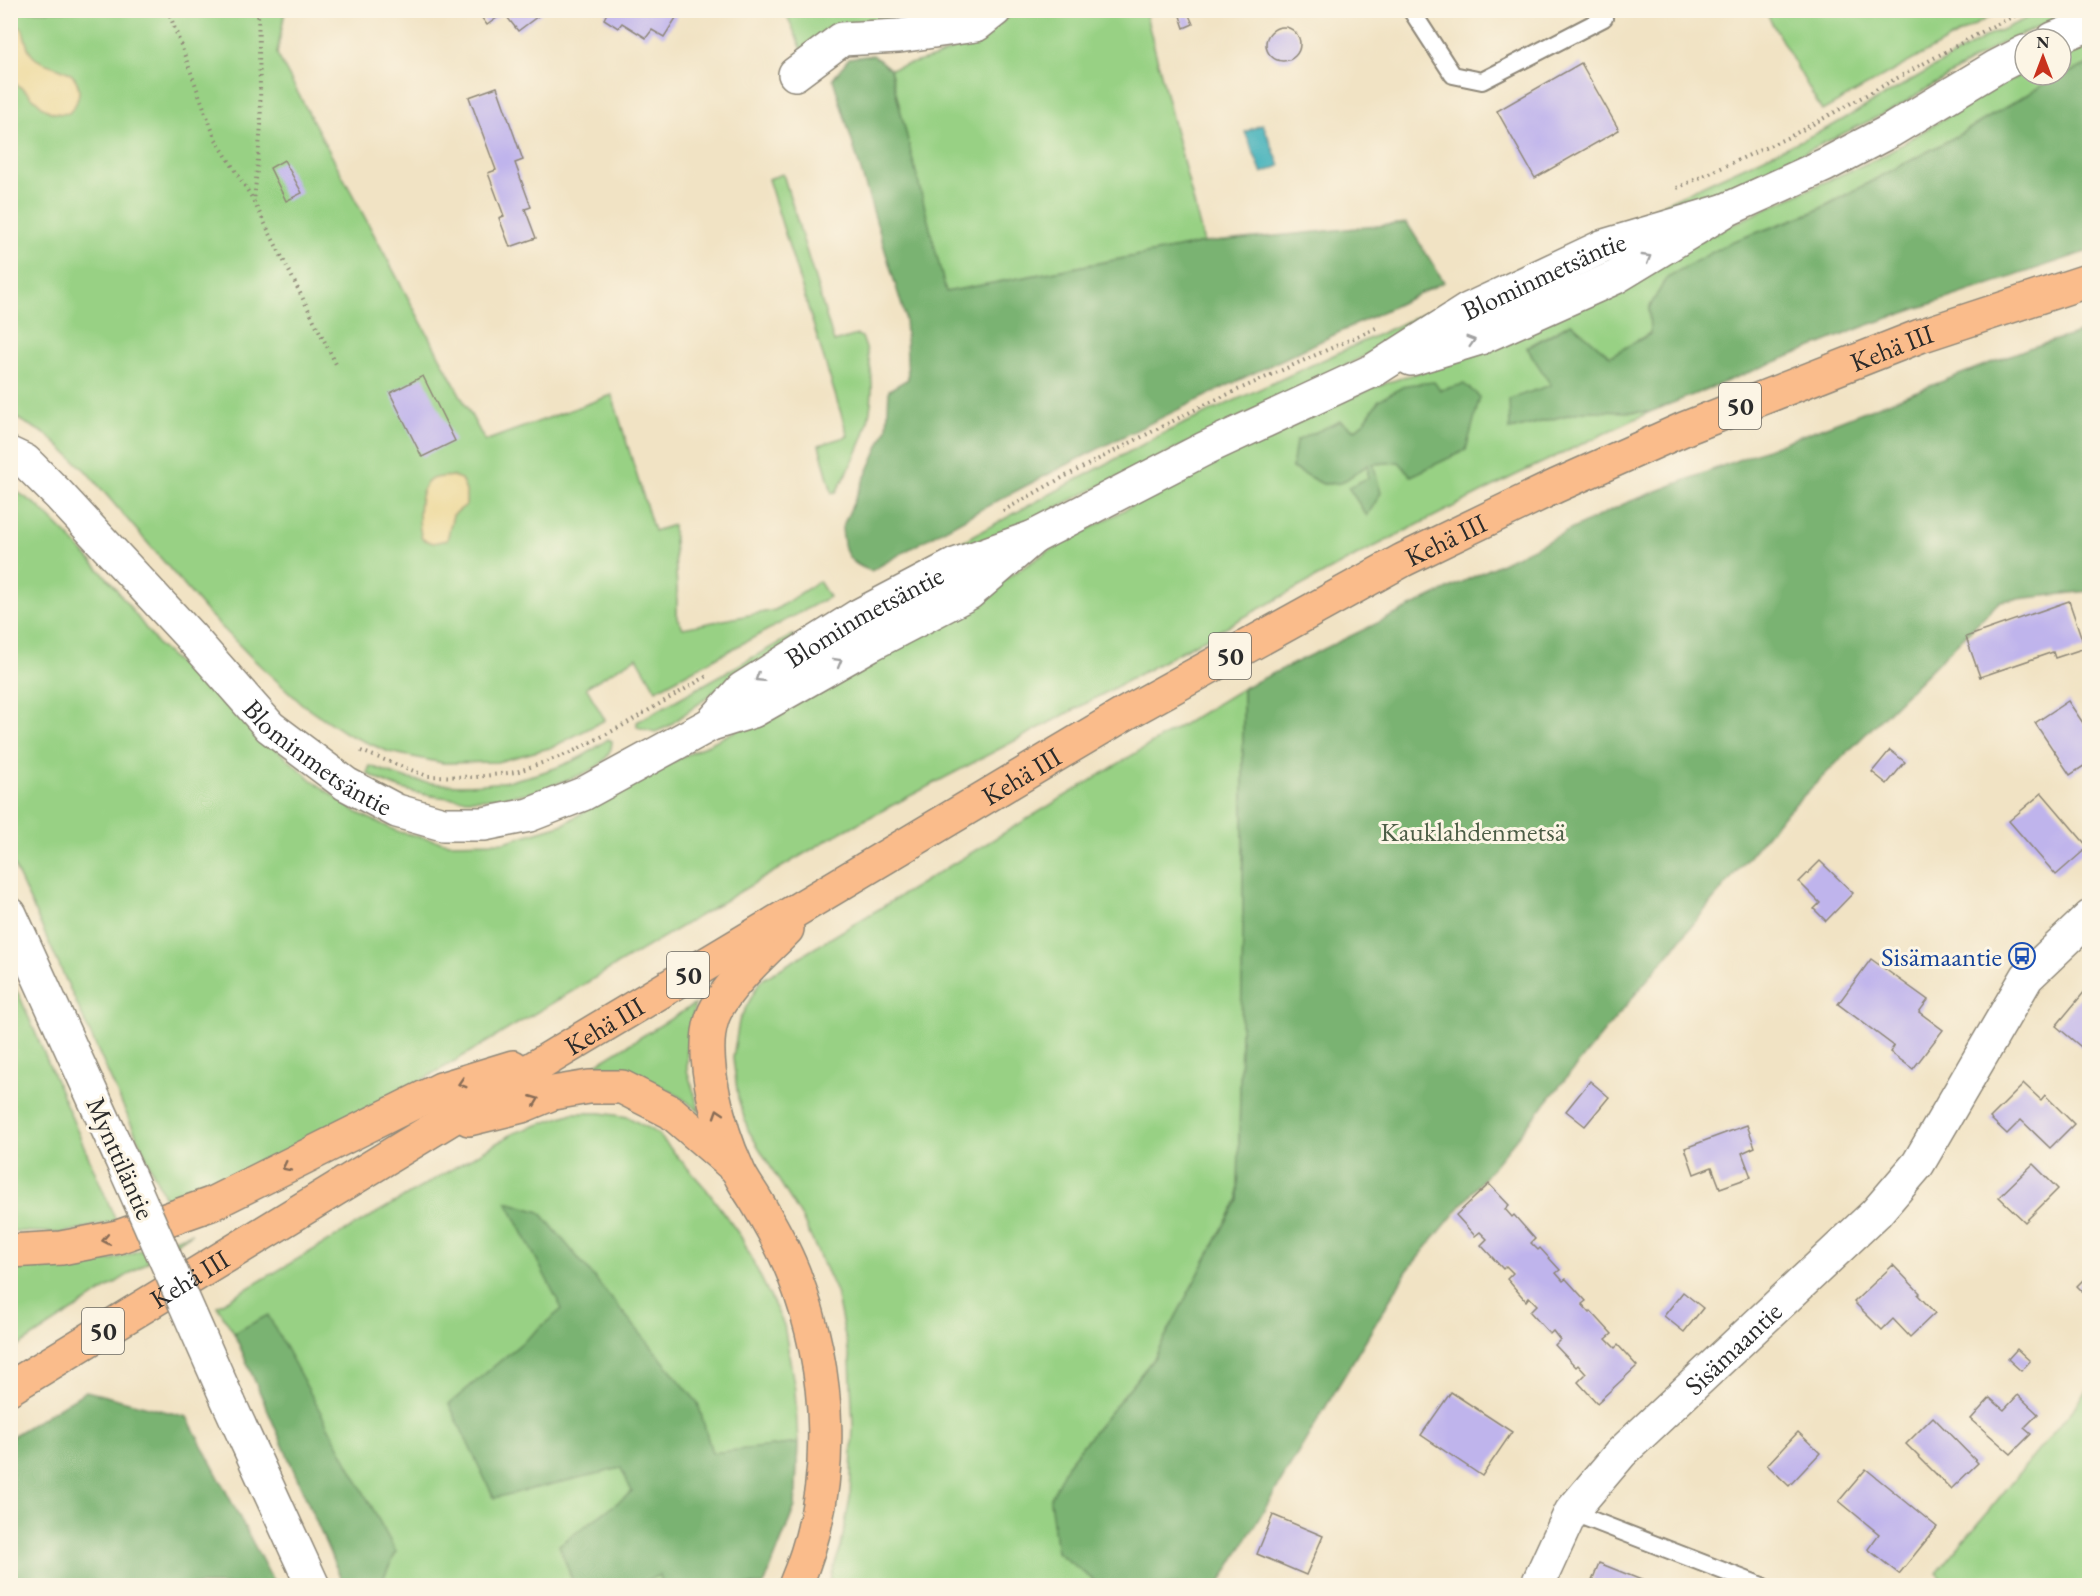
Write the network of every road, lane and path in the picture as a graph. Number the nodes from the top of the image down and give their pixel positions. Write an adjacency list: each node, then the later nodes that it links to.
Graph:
1 (168, 10): 12 (path)
2 (258, 10): 12 (path)
3 (995, 10): 10 (street)
4 (1412, 10): 6 (lane)
5 (2027, 10): 11 (path)
6 (1604, 18)
7 (2090, 24): 8 (street)
8 (2073, 31)
9 (2013, 58): 16 (street, Blominmetsäntie)
10 (795, 74)
11 (1676, 189)
12 (254, 202): 15 (path)
13 (2090, 280): 20 (highway, Kehä III / 50)
14 (1384, 324): 17 (path)
15 (338, 366)
16 (10, 454)
17 (994, 516)
18 (718, 670): 19 (path)
19 (351, 747)
20 (817, 897): 23 (highway, Kehä III / 50); 25 (highway, one-way to 20)
21 (10, 914): 29 (street, Mynttiläntie, bridge)
22 (2090, 917): 28 (street, Sisämaantie)
23 (558, 1053): 24 (highway, Kehä III / 50); 26 (highway, one-way to 26)
24 (438, 1127): 25 (highway, one-way to 25); 27 (highway, Kehä III / 50)
25 (737, 1169): 30 (highway)
26 (10, 1251)
27 (10, 1388)
28 (1571, 1512): 31 (street, Sisämaantie); 32 (lane)
29 (313, 1586)
30 (795, 1586)
31 (1537, 1586)
32 (1762, 1586)

